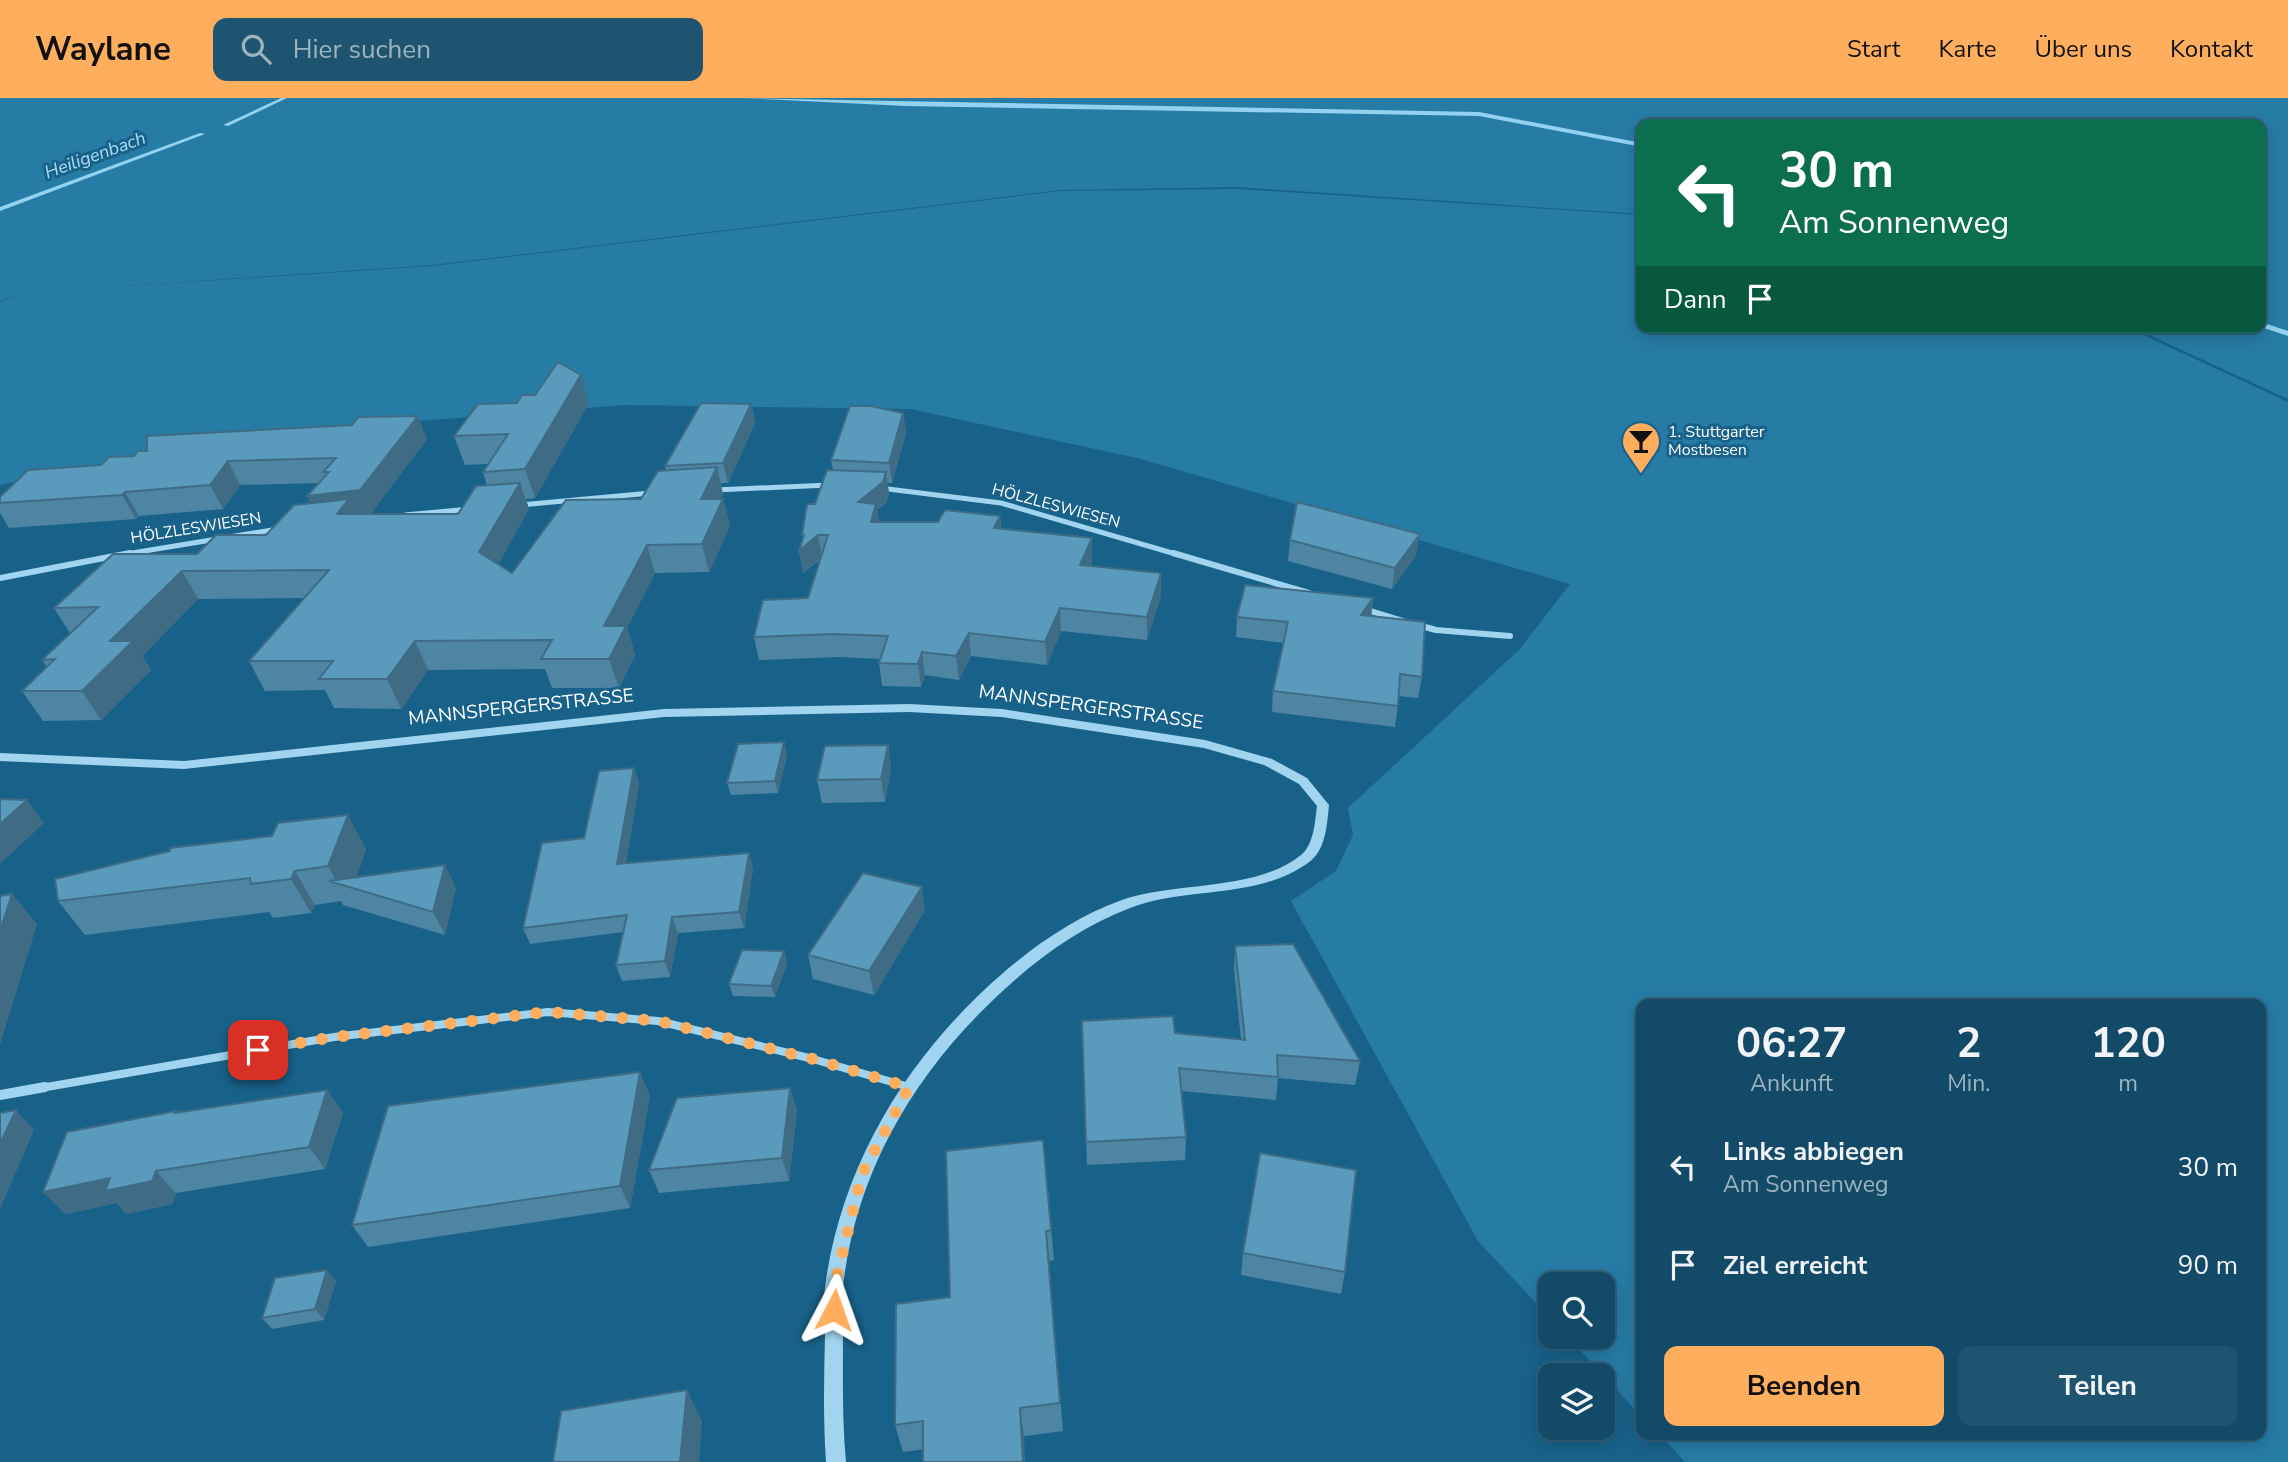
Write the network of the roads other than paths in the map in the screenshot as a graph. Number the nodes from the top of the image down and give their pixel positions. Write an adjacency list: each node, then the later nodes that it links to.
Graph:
1 (837, 485): 3 (street)
2 (875, 488): 10 (street, HÖLZLESWIESEN)
3 (705, 491)
4 (665, 492): 5 (street)
5 (505, 506)
6 (478, 508): 7 (street)
7 (397, 516)
8 (290, 528): 9 (street, HÖLZLESWIESEN)
9 (0, 578)
10 (1317, 596)
11 (1357, 607): 12 (street)
12 (1510, 636)
13 (0, 757): 14 (street, MANNSPERGERSTRASSE)
14 (909, 1087): 15 (street); 16 (street, MANNSPERGERSTRASSE)
15 (0, 1095)
16 (836, 1462)

